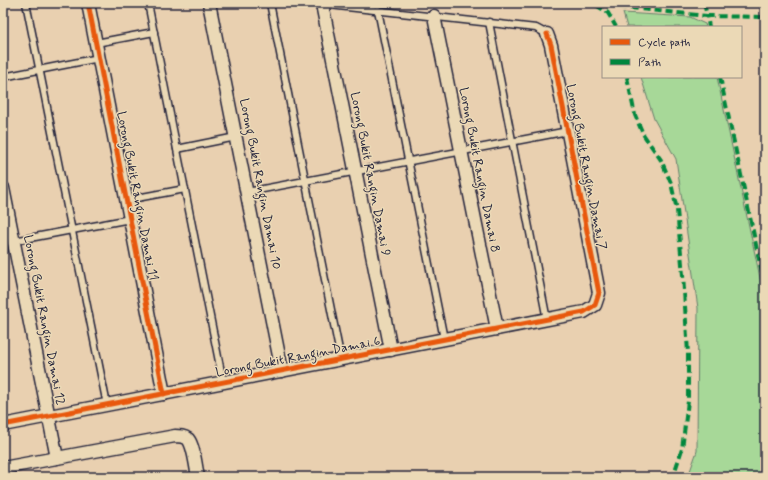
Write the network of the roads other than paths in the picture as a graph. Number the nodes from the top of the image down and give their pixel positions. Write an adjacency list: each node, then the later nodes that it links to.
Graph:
1 (26, 3): 14 (lane)
2 (88, 3): 12 (street, Lorong Bukit Rangin Damai 11)
3 (148, 3): 10 (lane)
4 (209, 3): 17 (street, Lorong Bukit Rangin Damai 10)
5 (270, 3): 23 (lane)
6 (317, 4): 7 (lane); 22 (street, Lorong Bukit Rangin Damai 9)
7 (378, 10): 8 (lane); 21 (lane)
8 (434, 16): 9 (lane); 20 (street, Lorong Bukit Rangin Damai 8)
9 (489, 22): 11 (lane); 18 (lane)
10 (154, 32): 12 (lane); 19 (lane)
11 (546, 34): 16 (street, Lorong Bukit Rangin Damai 7)
12 (96, 43): 13 (street, Lorong Bukit Rangin Damai 11)
13 (99, 58): 14 (lane); 27 (street, Lorong Bukit Rangin Damai 11)
14 (40, 70): 15 (lane); 30 (lane)
15 (3, 77)
16 (568, 131): 18 (lane); 32 (street, Lorong Bukit Rangin Damai 7)
17 (236, 137): 19 (lane); 26 (street, Lorong Bukit Rangin Damai 10)
18 (513, 142): 20 (lane); 33 (lane)
19 (177, 149): 25 (lane)
20 (461, 152): 21 (lane); 34 (street, Lorong Bukit Rangin Damai 8)
21 (408, 162): 22 (lane); 35 (lane)
22 (355, 172): 23 (lane); 36 (street, Lorong Bukit Rangin Damai 9)
23 (306, 181): 26 (lane); 37 (lane)
24 (3, 188): 29 (street, Lorong Bukit Rangin Damai 12)
25 (185, 189): 27 (lane); 39 (lane)
26 (247, 192): 38 (street, Lorong Bukit Rangin Damai 10)
27 (126, 200): 28 (street, Lorong Bukit Rangin Damai 11)
28 (130, 219): 30 (lane); 40 (street, Lorong Bukit Rangin Damai 11)
29 (6, 220): 31 (street, Lorong Bukit Rangin Damai 12)
30 (72, 230): 31 (lane); 41 (lane)
31 (14, 241): 42 (street, Lorong Bukit Rangin Damai 12)
32 (595, 305): 33 (street, Lorong Bukit Rangin Damai 6)
33 (547, 320): 34 (street, Lorong Bukit Rangin Damai 6)
34 (497, 329): 35 (street, Lorong Bukit Rangin Damai 6)
35 (444, 339): 36 (street, Lorong Bukit Rangin Damai 6)
36 (391, 350): 37 (street, Lorong Bukit Rangin Damai 6)
37 (341, 360): 38 (street, Lorong Bukit Rangin Damai 6)
38 (282, 371): 39 (street, Lorong Bukit Rangin Damai 6)
39 (223, 382): 40 (street, Lorong Bukit Rangin Damai 6)
40 (164, 394): 41 (street, Lorong Bukit Rangin Damai 6)
41 (107, 405): 42 (street, Lorong Bukit Rangin Damai 6)
42 (48, 416): 43 (street, Lorong Bukit Rangin Damai 6); 44 (street, Lorong Bukit Rangin Damai 12)
43 (3, 425)
44 (57, 458): 45 (street); 46 (street)
45 (3, 468)
46 (198, 477)

